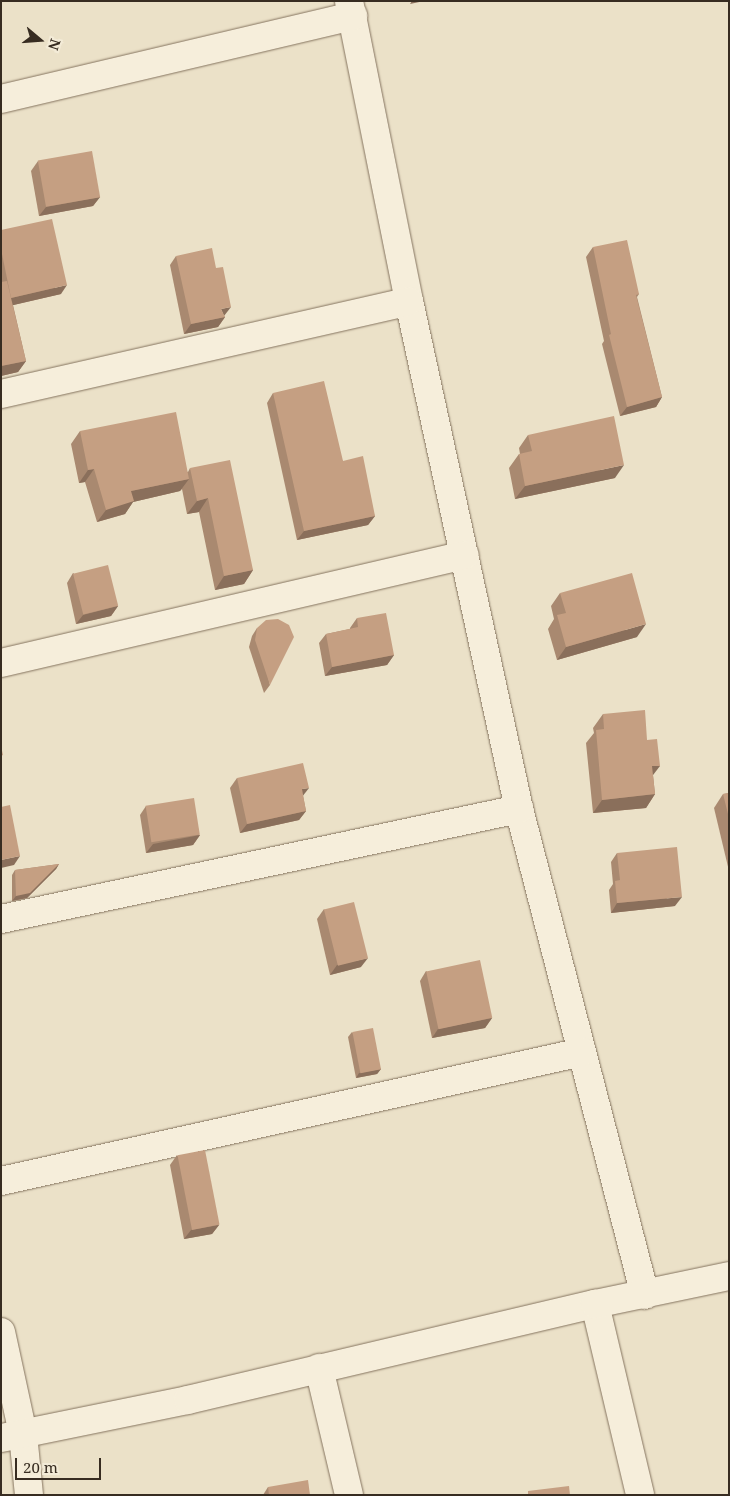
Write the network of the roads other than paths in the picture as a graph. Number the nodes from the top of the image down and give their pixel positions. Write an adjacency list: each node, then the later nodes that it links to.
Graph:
1 (351, 8): 2 (street); 3 (street)
2 (1, 99)
3 (409, 301): 4 (street); 5 (street)
4 (1, 394)
5 (465, 555): 6 (street); 7 (street)
6 (1, 663)
7 (519, 809): 8 (street); 9 (street)
8 (1, 920)
9 (582, 1052): 10 (street); 12 (street)
10 (1, 1181)
11 (729, 1276): 12 (street)
12 (645, 1295): 13 (street)
13 (595, 1304): 15 (street); 19 (street)
14 (1, 1332): 16 (street)
15 (319, 1368): 16 (street); 18 (street)
16 (12, 1436): 17 (street)
17 (29, 1495)
18 (349, 1495)
19 (640, 1495)

